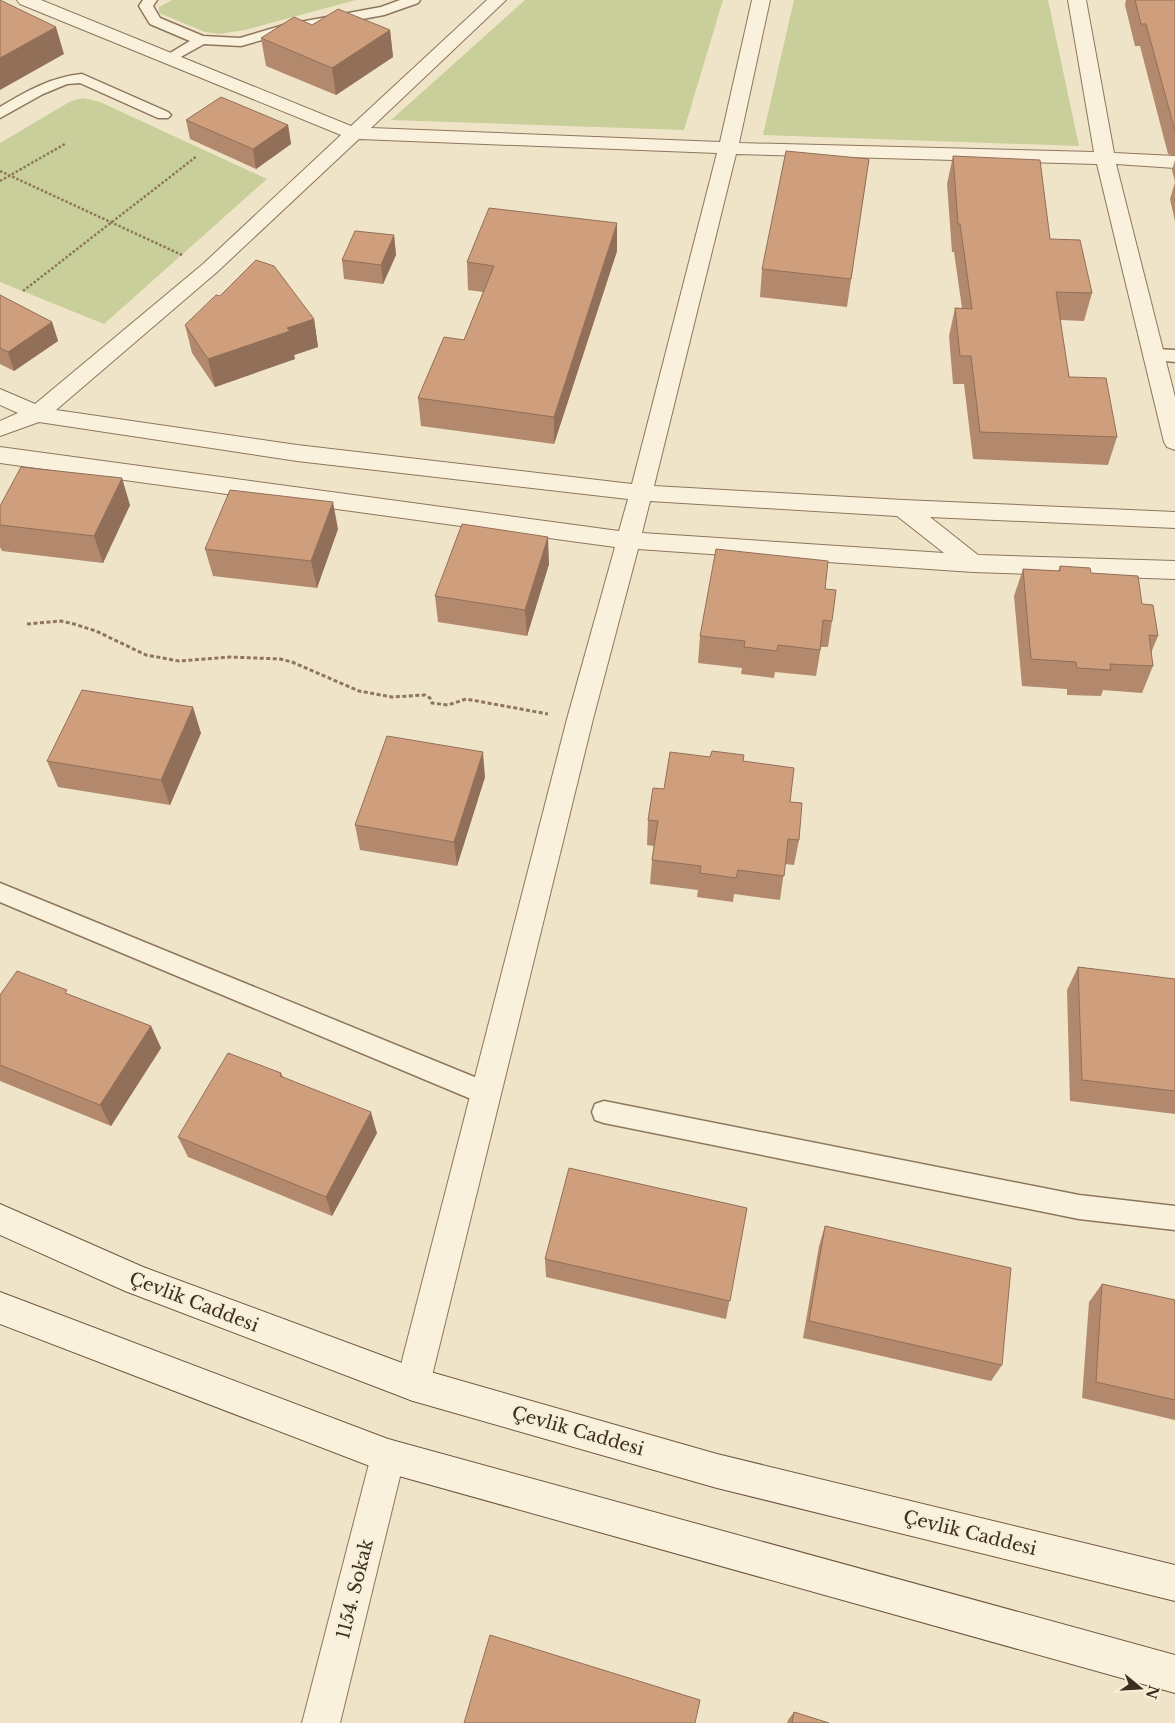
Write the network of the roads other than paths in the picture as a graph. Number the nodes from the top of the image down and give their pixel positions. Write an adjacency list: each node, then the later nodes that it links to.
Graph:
1 (26, 0): 8 (street)
2 (150, 0): 7 (lane)
3 (413, 0): 7 (lane)
4 (497, 0): 11 (street)
5 (761, 0): 12 (street)
6 (1077, 0): 13 (street)
7 (201, 40): 8 (lane)
8 (170, 59): 11 (street)
9 (0, 112): 10 (lane)
10 (163, 115)
11 (353, 133): 12 (street); 18 (street)
12 (728, 148): 13 (street); 23 (street)
13 (1106, 158): 14 (street); 15 (street)
14 (1175, 162)
15 (1154, 355): 16 (lane); 20 (street)
16 (1175, 356)
17 (0, 396): 18 (street)
18 (37, 414): 19 (street); 21 (street); 22 (street)
19 (0, 429)
20 (1175, 442)
21 (297, 453): 23 (street); 24 (street)
22 (5, 462): 24 (street)
23 (641, 493): 25 (street); 27 (street)
24 (329, 500): 27 (street)
25 (903, 508): 26 (street); 28 (street)
26 (1175, 520)
27 (627, 540): 28 (street); 31 (street)
28 (973, 562): 29 (street)
29 (1175, 570)
30 (0, 892): 31 (lane)
31 (485, 1093): 36 (street)
32 (604, 1112): 33 (lane)
33 (1175, 1218)
34 (0, 1219): 36 (street, Çevlik Caddesi)
35 (0, 1308): 37 (street)
36 (413, 1384): 38 (street, Çevlik Caddesi)
37 (388, 1456): 39 (street); 40 (street, 1154. Sokak)
38 (1175, 1583)
39 (1175, 1674)
40 (321, 1723)

